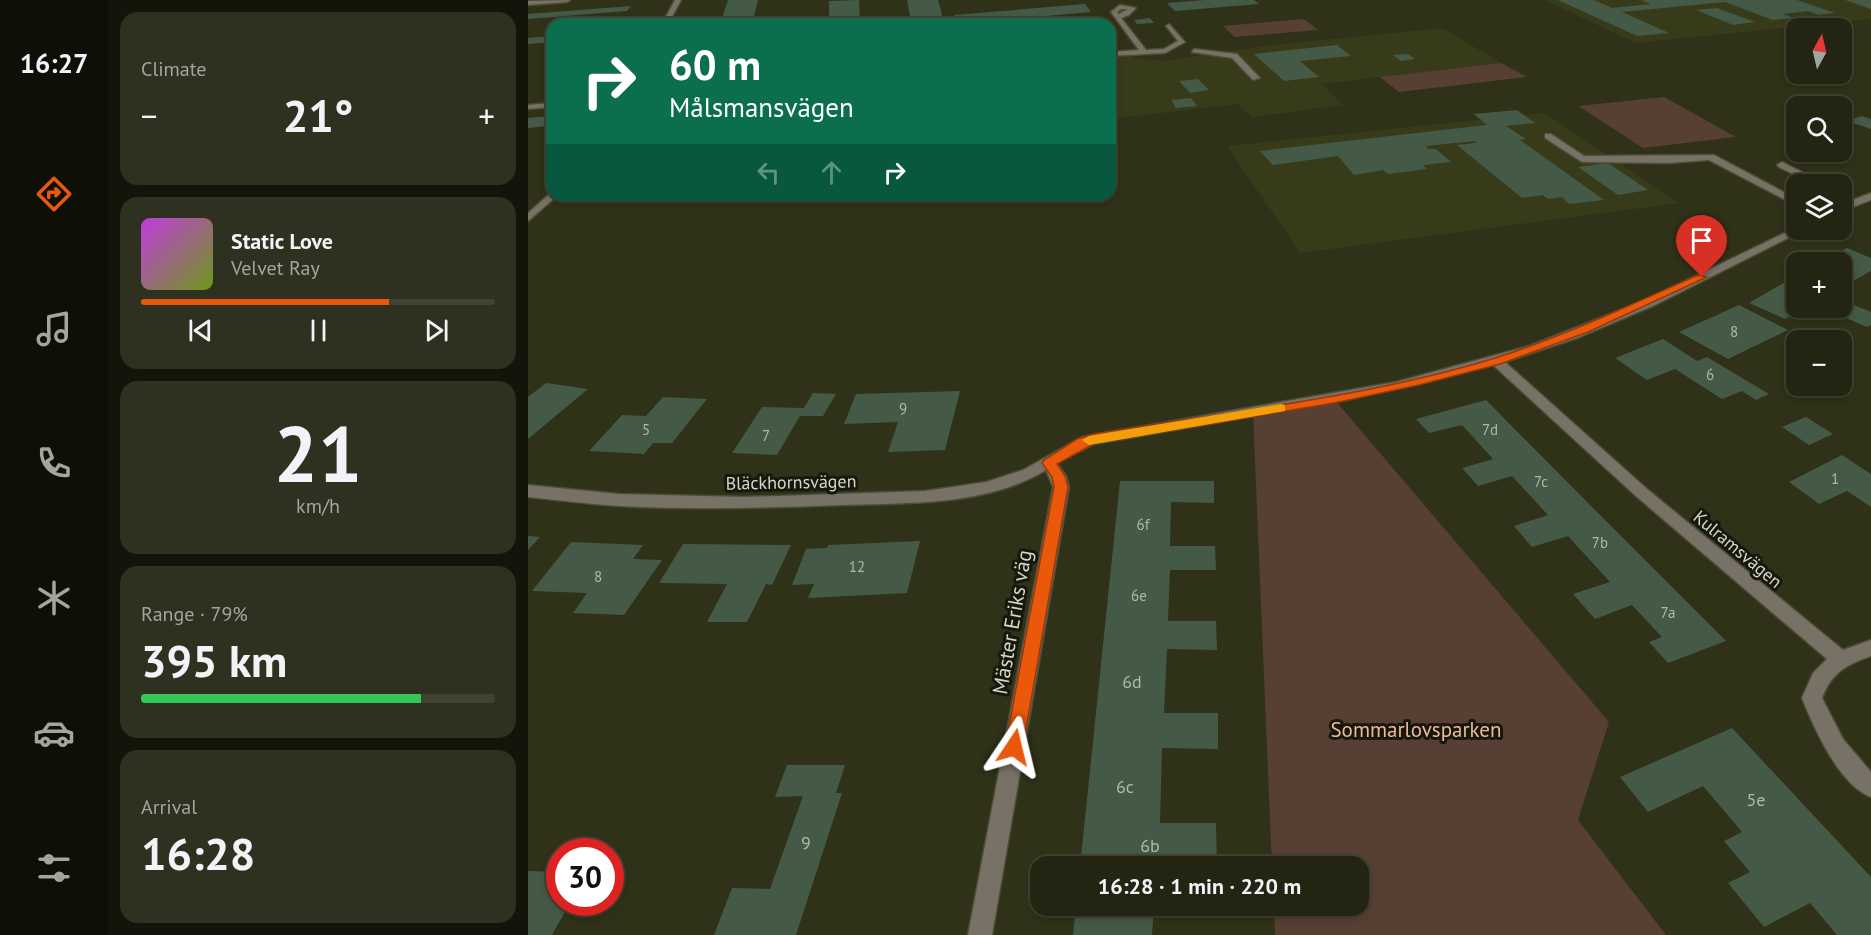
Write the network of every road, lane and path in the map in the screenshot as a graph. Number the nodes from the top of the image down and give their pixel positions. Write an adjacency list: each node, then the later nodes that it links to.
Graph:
1 (567, 0): 3 (street)
2 (678, 0): 5 (street)
3 (528, 3)
4 (1117, 17): 7 (street)
5 (668, 18)
6 (1169, 26): 7 (street)
7 (1143, 51): 9 (street)
8 (1194, 51): 10 (street)
9 (1116, 53)
10 (1256, 78)
11 (546, 106): 12 (street)
12 (528, 107)
13 (1548, 136): 17 (street)
14 (1782, 165): 15 (street)
15 (1800, 174)
16 (1871, 196): 19 (street)
17 (1786, 197)
18 (546, 201): 20 (street)
19 (1854, 203)
20 (528, 218)
21 (1786, 237): 22 (street, Bläckhornsvägen)
22 (1496, 361): 23 (street, Bläckhornsvägen); 26 (street, Kulramsvägen)
23 (1049, 463): 24 (street, Bläckhornsvägen); 28 (street, Mäster Eriks väg)
24 (528, 491)
25 (1871, 648): 26 (street)
26 (1840, 659): 27 (street)
27 (1871, 787)
28 (980, 935)

